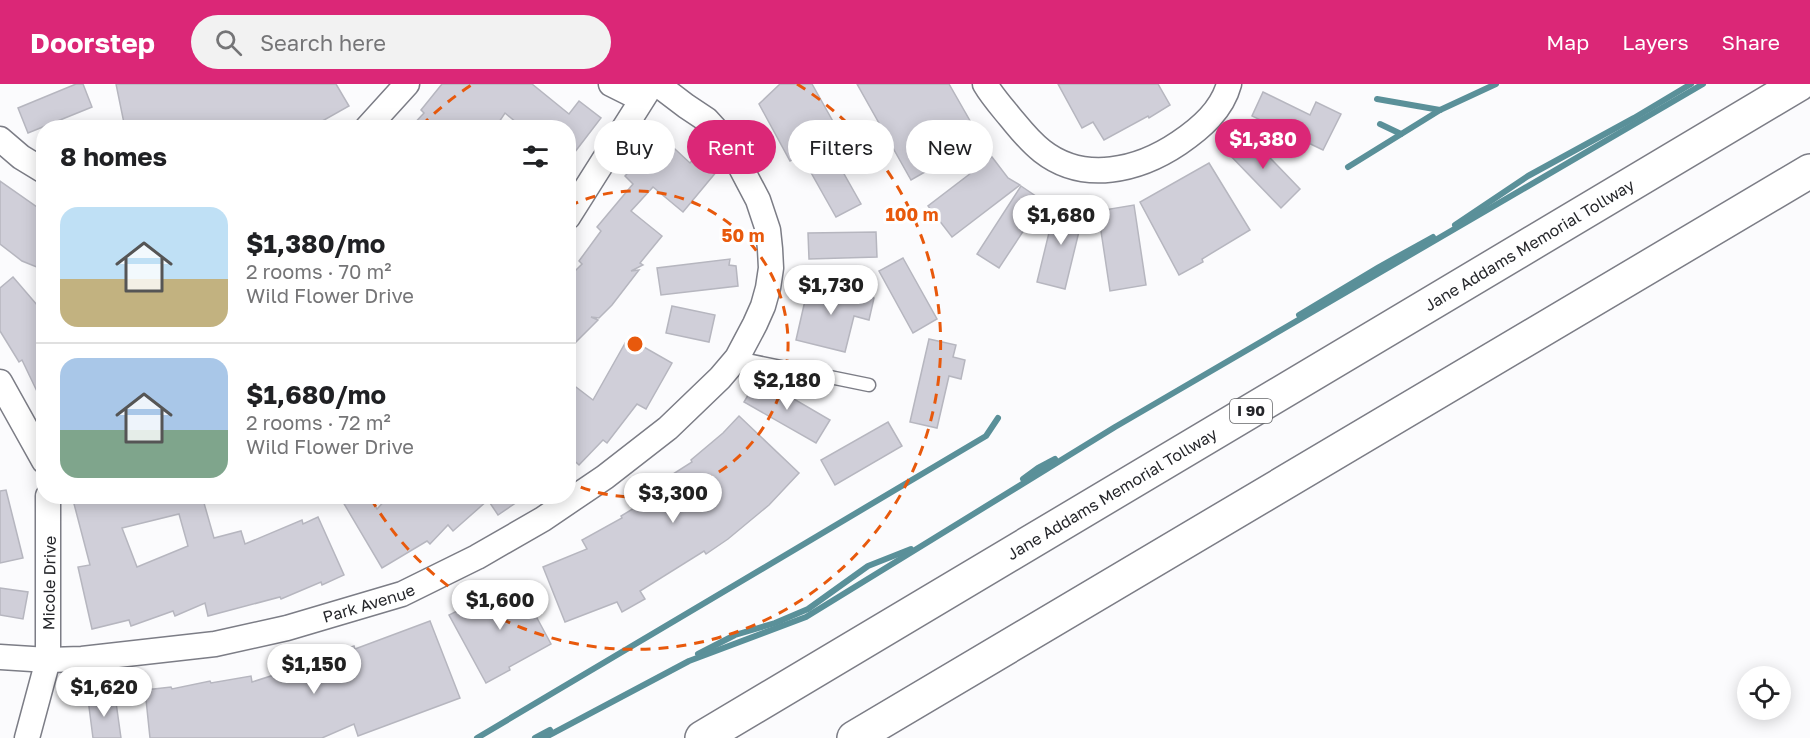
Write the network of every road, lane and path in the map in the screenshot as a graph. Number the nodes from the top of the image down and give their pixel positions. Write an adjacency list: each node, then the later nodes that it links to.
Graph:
1 (407, 84): 7 (street)
2 (611, 84): 6 (street, Park Avenue)
3 (985, 84): 4 (street)
4 (1228, 84)
5 (1799, 84): 21 (highway, Jane Addams Memorial Tollway / I 90)
6 (650, 89): 11 (street); 12 (street, Park Avenue)
7 (374, 120)
8 (0, 139): 9 (street)
9 (36, 166)
10 (1810, 171): 25 (highway)
11 (576, 205)
12 (737, 358): 14 (lane); 16 (street, Park Avenue)
13 (0, 382): 15 (street)
14 (869, 385)
15 (36, 447)
16 (576, 497)
17 (48, 504): 20 (street, Micole Drive)
18 (566, 504): 20 (street, Park Avenue)
19 (0, 657): 20 (street, Park Avenue)
20 (48, 660): 22 (street, Micole Drive)
21 (802, 678): 23 (highway); 24 (highway, Jane Addams Memorial Tollway / I 90)
22 (27, 738)
23 (684, 738)
24 (702, 738)
25 (854, 738)

